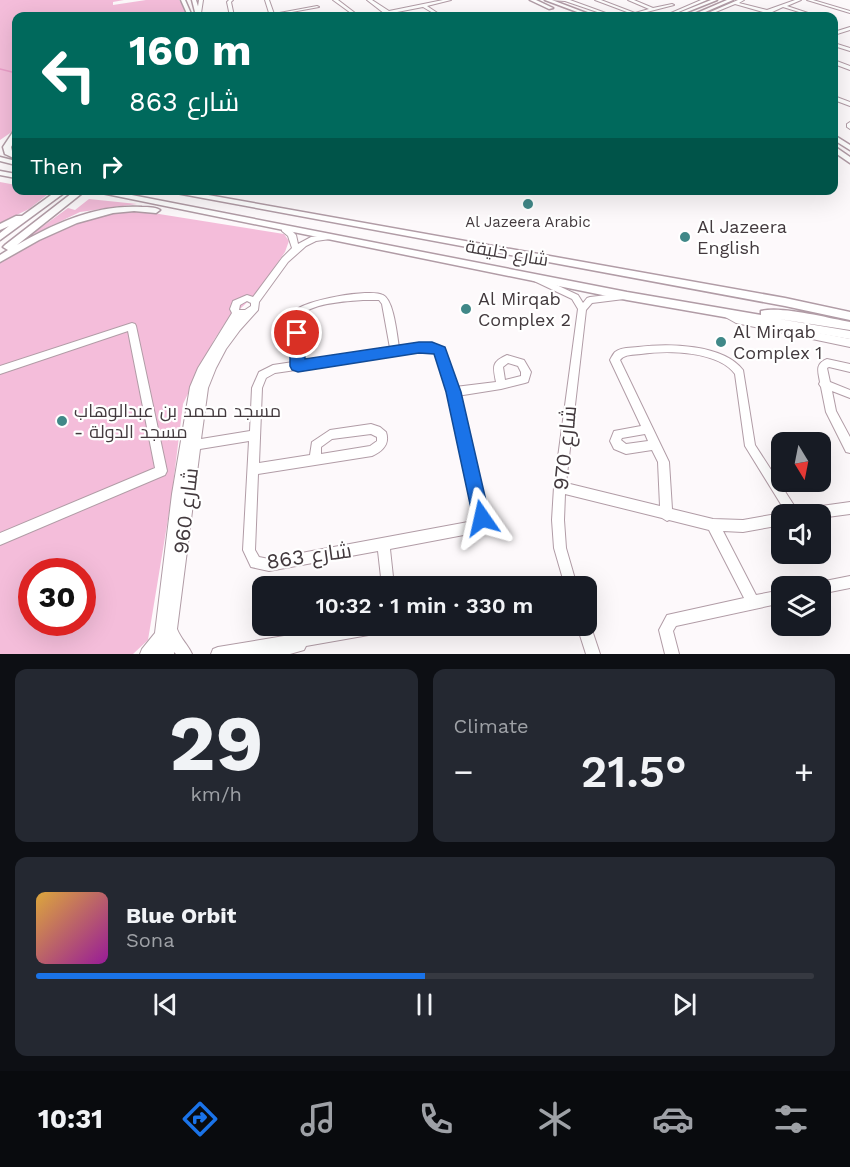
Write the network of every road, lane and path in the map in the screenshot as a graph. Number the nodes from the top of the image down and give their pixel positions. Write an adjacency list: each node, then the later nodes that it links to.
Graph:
1 (337, 0): 28 (street)
2 (369, 0): 29 (street)
3 (449, 0): 17 (street)
4 (532, 0): 23 (main road)
5 (547, 0): 22 (main road)
6 (552, 0): 7 (street)
7 (565, 0): 22 (street); 35 (street)
8 (597, 0): 36 (street)
9 (630, 0): 24 (street)
10 (662, 0): 18 (street)
11 (742, 0): 16 (street)
12 (799, 0): 19 (street)
13 (811, 0): 25 (street)
14 (312, 1): 26 (street)
15 (708, 2): 16 (main road); 20 (street); 20 (main road)
16 (733, 2): 38 (street); 39 (street)
17 (423, 5): 30 (street); 31 (street)
18 (672, 5): 20 (street); 24 (street)
19 (783, 6): 39 (street); 40 (street)
20 (687, 7)
21 (317, 8): 27 (street)
22 (571, 9): 34 (main road)
23 (557, 10): 32 (main road); 33 (main road)
24 (654, 10): 37 (street)
25 (850, 11)
26 (282, 12)
27 (291, 12)
28 (352, 12)
29 (387, 12)
30 (396, 12)
31 (434, 12)
32 (563, 12)
33 (565, 12)
34 (580, 12)
35 (600, 12)
36 (633, 12)
37 (646, 12)
38 (713, 12)
39 (768, 12)
40 (802, 12)
41 (12, 139): 43 (main road)
42 (838, 151): 44 (main road)
43 (12, 154)
44 (850, 161)
45 (58, 195): 53 (main road)
46 (58, 195): 55 (main road)
47 (75, 195): 58 (main road)
48 (114, 195): 52 (main road, شارع خليفة)
49 (189, 195): 51 (main road, شارع خليفة)
50 (207, 195): 51 (main road)
51 (230, 203): 64 (main road, شارع خليفة)
52 (217, 217): 54 (main road, شارع خليفة); 59 (main road)
53 (0, 226)
54 (285, 229): 56 (main road, شارع خليفة); 57 (street)
55 (0, 237)
56 (327, 237): 57 (street); 60 (main road, شارع خليفة)
57 (295, 247): 65 (street, شارع 960)
58 (0, 252)
59 (0, 259)
60 (535, 278): 61 (street); 62 (main road, شارع خليفة)
61 (566, 293): 63 (street); 66 (street)
62 (627, 296): 63 (street); 69 (main road, شارع خليفة)
63 (597, 298): 66 (street)
64 (786, 302): 67 (main road); 70 (main road, شارع خليفة)
65 (254, 306): 68 (street); 68 (street); 85 (street, شارع 960)
66 (582, 309): 89 (street, شارع 970)
67 (850, 310)
68 (237, 312): 104 (street, شارع 960)
69 (723, 312): 71 (main road); 72 (main road, شارع خليفة); 73 (street, شارع خليفة)
70 (850, 316)
71 (850, 326)
72 (850, 335)
73 (850, 343)
74 (395, 351): 75 (street, شارع 863); 75 (street); 80 (street, شارع 863)
75 (298, 366): 83 (street, شارع 863)
76 (850, 368): 78 (street)
77 (0, 370): 96 (street)
78 (824, 384): 81 (street); 84 (street)
79 (501, 385): 80 (street)
80 (453, 392): 97 (street, شارع 863)
81 (850, 394)
82 (648, 429): 86 (street); 86 (street); 90 (street)
83 (254, 435): 85 (street); 88 (street, شارع 863)
84 (849, 444)
85 (194, 445): 104 (street, شارع 960)
86 (656, 445): 93 (street)
87 (315, 459): 87 (street); 88 (street)
88 (254, 470): 97 (street, شارع 863)
89 (560, 487): 93 (street); 99 (street, شارع 970)
90 (786, 504)
91 (850, 508): 92 (street)
92 (831, 511)
93 (667, 515): 95 (street)
94 (771, 521): 95 (street)
95 (713, 525): 103 (street)
96 (0, 539)
97 (383, 545): 98 (street)
98 (387, 576)
99 (568, 576)
100 (850, 582): 101 (street)
101 (831, 586)
102 (771, 598): 103 (street)
103 (753, 602): 115 (street)
104 (166, 631): 108 (street); 109 (street, شارع 960); 110 (street, شارع 960); 111 (street)
105 (327, 636): 107 (street)
106 (587, 636): 114 (street)
107 (306, 640): 112 (street); 113 (street)
108 (147, 654)
109 (159, 654)
110 (167, 654)
111 (185, 654)
112 (219, 654)
113 (260, 654)
114 (593, 654)
115 (672, 654)

